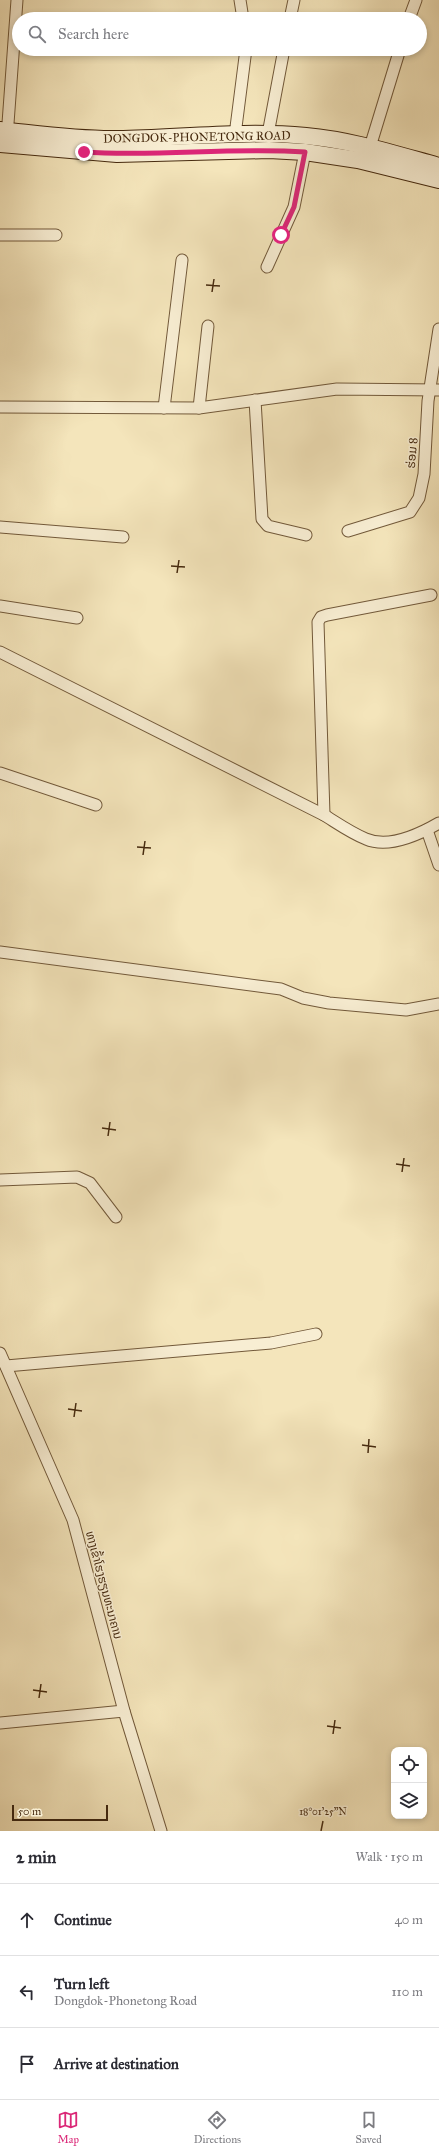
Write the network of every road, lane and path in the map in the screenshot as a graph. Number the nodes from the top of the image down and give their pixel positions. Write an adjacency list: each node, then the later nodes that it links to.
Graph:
1 (17, 0): 5 (street)
2 (240, 0): 6 (street)
3 (294, 0): 7 (street)
4 (416, 0): 8 (street)
5 (17, 12)
6 (243, 12)
7 (291, 12)
8 (412, 12)
9 (13, 56): 15 (street)
10 (245, 56): 14 (street)
11 (283, 56): 13 (street)
12 (398, 56): 16 (street)
13 (268, 134): 14 (main road, DONGDOK-PHONETONG ROAD); 16 (main road, DONGDOK-PHONETONG ROAD)
14 (235, 135): 15 (main road, DONGDOK-PHONETONG ROAD)
15 (3, 137): 17 (main road, DONGDOK-PHONETONG ROAD)
16 (370, 147): 18 (main road, DONGDOK-PHONETONG ROAD)
17 (305, 152): 19 (main road, DONGDOK-PHONETONG ROAD); 23 (street)
18 (439, 166)
19 (439, 180)
20 (0, 235): 21 (street)
21 (56, 235)
22 (182, 260): 29 (street)
23 (267, 267)
24 (208, 326): 30 (street)
25 (439, 329): 26 (street, ຮ່ອມ 8)
26 (435, 389): 27 (street); 32 (street, ຮ່ອມ 8)
27 (255, 400): 30 (street); 33 (street)
28 (0, 407): 29 (street)
29 (164, 408): 30 (street)
30 (199, 408)
31 (0, 527): 34 (street)
32 (348, 532)
33 (306, 535)
34 (122, 537)
35 (431, 595): 41 (street)
36 (0, 606): 37 (street)
37 (76, 618)
38 (0, 652): 41 (street)
39 (0, 773): 40 (street)
40 (96, 805)
41 (324, 814): 43 (street)
42 (439, 823): 43 (street)
43 (427, 830): 44 (street)
44 (439, 865)
45 (0, 952): 46 (street)
46 (439, 1004)
47 (0, 1180): 48 (street)
48 (116, 1217)
49 (316, 1334): 51 (street)
50 (0, 1353): 51 (street, ທາງເຂົ້າໂຮງຮຽນທະນາຄານ)
51 (6, 1366): 52 (street, ທາງເຂົ້າໂຮງຮຽນທະນາຄານ)
52 (124, 1711): 53 (street); 54 (street, ທາງເຂົ້າໂຮງຮຽນທະນາຄານ)
53 (0, 1723)
54 (161, 1831)

